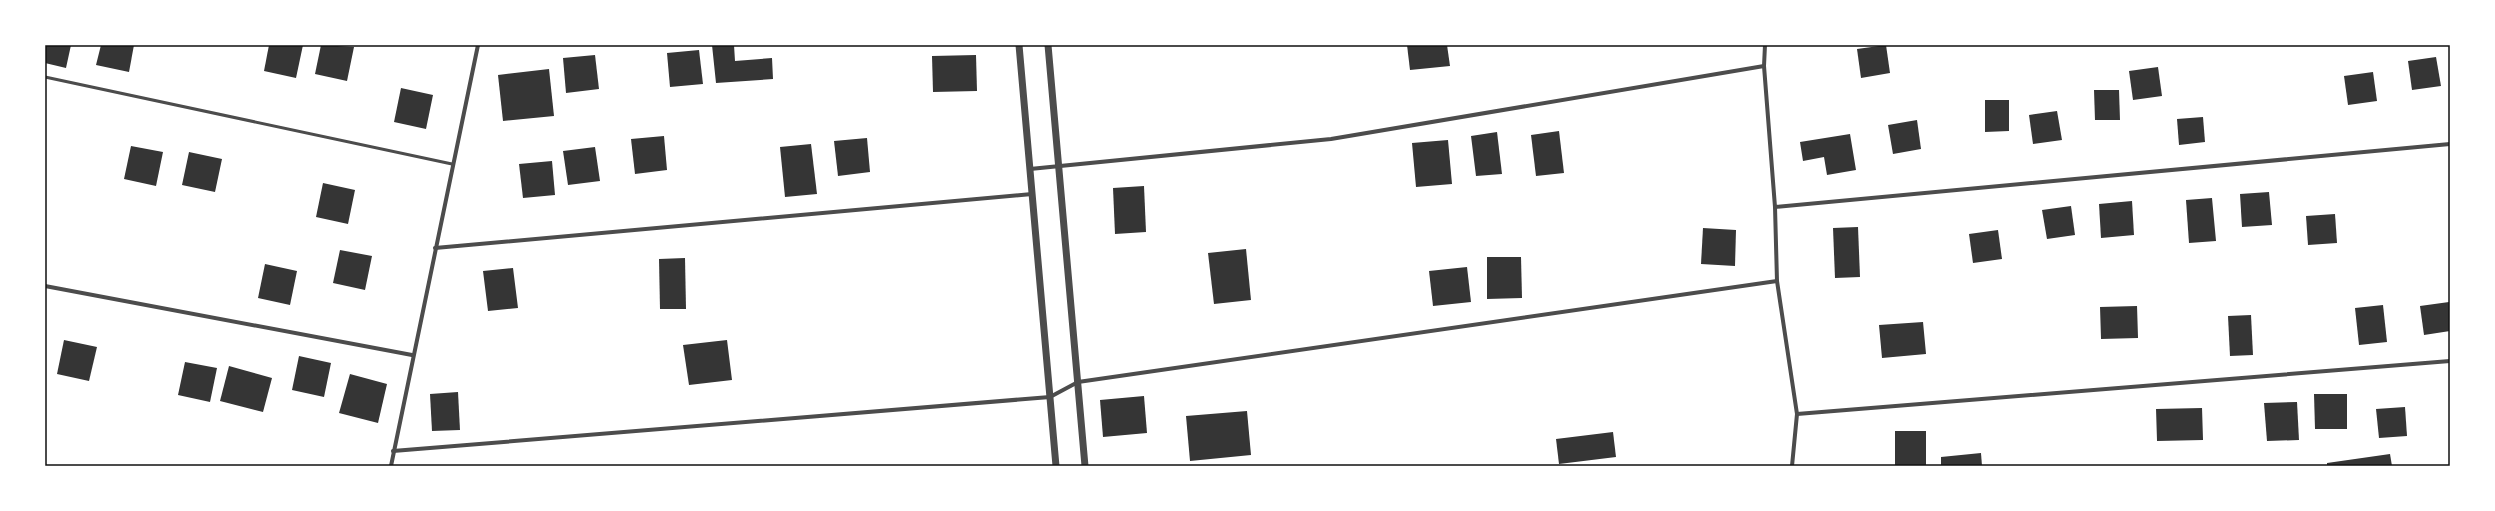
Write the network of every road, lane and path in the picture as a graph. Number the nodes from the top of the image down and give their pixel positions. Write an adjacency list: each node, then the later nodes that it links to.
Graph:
1 (478, 45): 8 (street)
2 (1019, 45): 10 (street)
3 (1048, 45): 9 (street)
4 (1765, 45): 5 (street)
5 (1764, 66): 9 (street); 12 (street)
6 (45, 77): 8 (lane)
7 (2450, 144): 12 (street)
8 (452, 164): 13 (street)
9 (1059, 166): 10 (street); 18 (street)
10 (1030, 169): 11 (street)
11 (1032, 194): 13 (street); 19 (street)
12 (1775, 207): 14 (street)
13 (434, 248): 16 (street)
14 (1778, 280): 18 (street); 20 (street)
15 (45, 286): 16 (street)
16 (412, 355): 21 (street)
17 (2450, 361): 20 (street)
18 (1078, 382): 19 (street); 24 (street)
19 (1050, 397): 21 (street); 23 (street)
20 (1797, 414): 25 (street)
21 (393, 451): 22 (street)
22 (390, 466)
23 (1056, 466)
24 (1085, 466)
25 (1792, 466)

